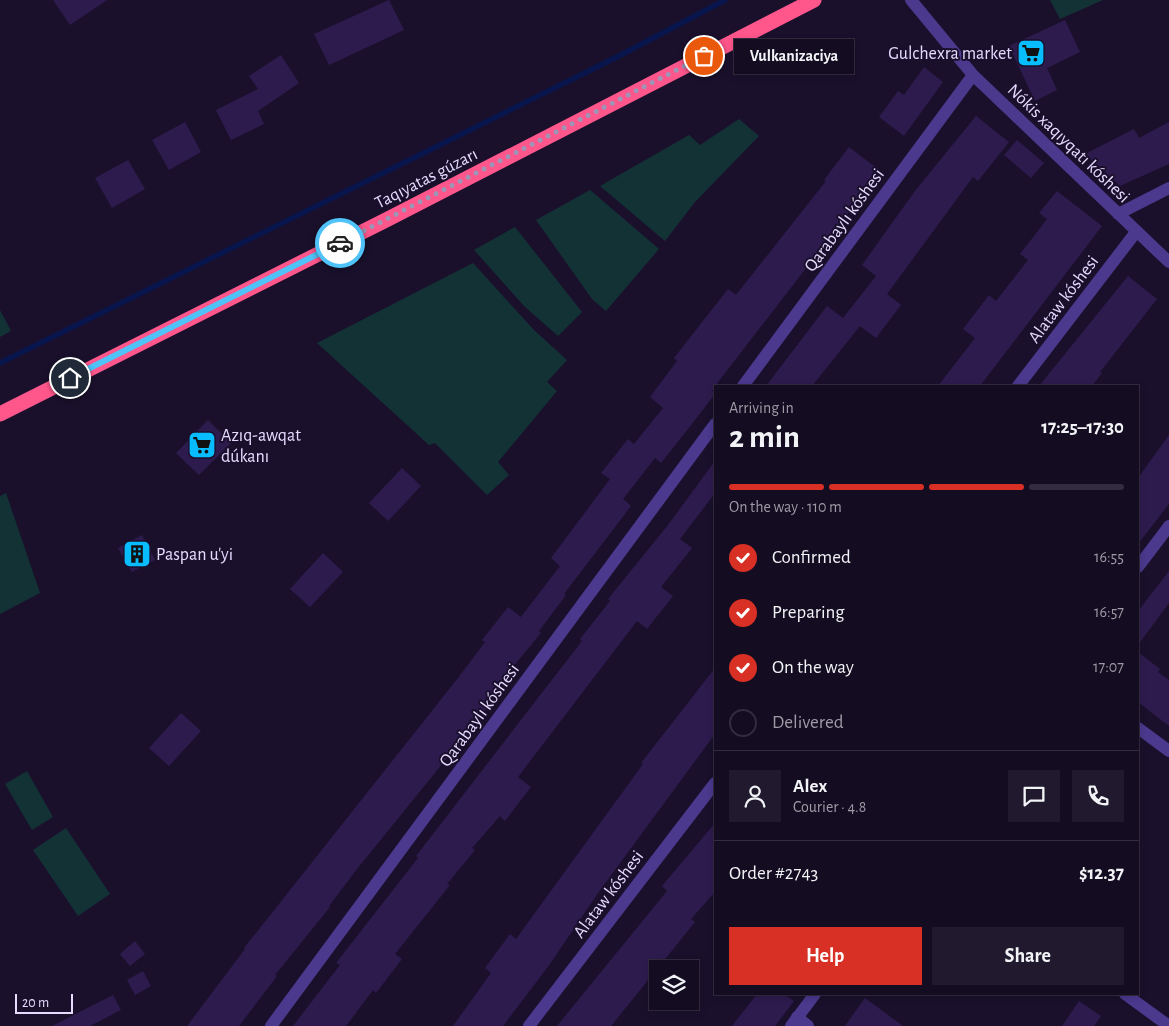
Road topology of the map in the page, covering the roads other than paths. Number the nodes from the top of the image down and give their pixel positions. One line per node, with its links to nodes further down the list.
1 (814, 0): 10 (highway, Taqıyatas gúzarı)
2 (911, 0): 3 (street, Nókis xaqıyqatı kóshesi)
3 (973, 75): 5 (street, Nókis xaqıyqatı kóshesi); 8 (street, Qarabaylı kóshesi)
4 (1169, 188): 5 (street)
5 (1118, 214): 6 (street, Nókis xaqıyqatı kóshesi)
6 (1136, 232): 7 (street, Nókis xaqıyqatı kóshesi); 9 (street, Alataw kóshesi)
7 (1169, 262)
8 (744, 385)
9 (1019, 385)
10 (0, 414)
11 (714, 425): 20 (street, Qarabaylı kóshesi)
12 (1167, 534): 13 (street)
13 (1139, 566)
14 (1139, 729): 15 (street)
15 (1169, 752)
16 (714, 784): 21 (street, Alataw kóshesi)
17 (814, 995): 19 (street)
18 (1126, 995): 23 (street)
19 (794, 1022): 22 (street)
20 (271, 1026)
21 (529, 1026)
22 (808, 1026)
23 (1169, 1026)

